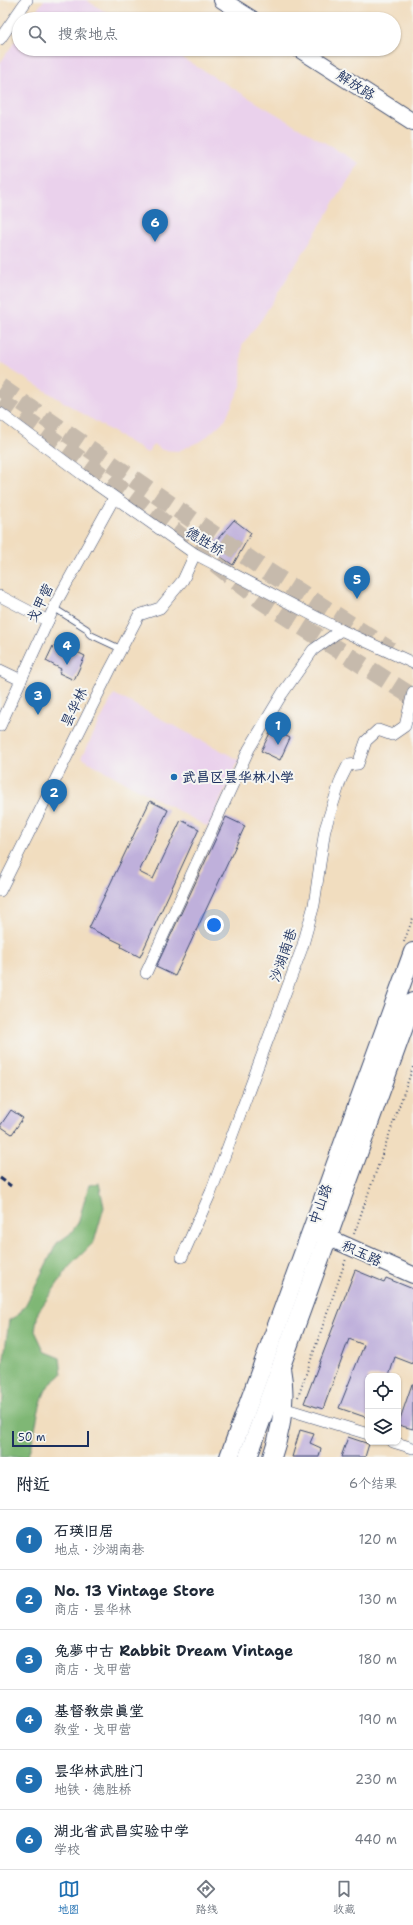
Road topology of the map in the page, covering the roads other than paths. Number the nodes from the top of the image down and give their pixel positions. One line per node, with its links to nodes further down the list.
1 (27, 0): 3 (street)
2 (222, 0): 4 (main road)
3 (19, 12)
4 (241, 12)
5 (12, 22): 6 (street)
6 (0, 39)
7 (310, 56): 8 (main road, 解放路)
8 (413, 122)
9 (0, 414): 10 (street, 德胜桥)
10 (114, 498): 11 (street, 德胜桥); 13 (street, 戈甲营)
11 (194, 554): 15 (street, 德胜桥); 16 (street, 昙华林)
12 (0, 596): 14 (street)
13 (54, 608): 14 (street, 戈甲营); 16 (lane)
14 (48, 621): 19 (street, 戈甲营)
15 (341, 630): 17 (street, 德胜桥); 24 (street)
16 (121, 649): 22 (street, 昙华林)
17 (413, 663)
18 (0, 670): 19 (street)
19 (21, 680): 21 (street, 戈甲营)
20 (413, 692): 27 (street, 沙湖南巷)
21 (0, 726)
22 (0, 891)
23 (413, 952): 26 (main road, 中山路)
24 (146, 973)
25 (413, 1002): 26 (main road, 中山路)
26 (321, 1228): 28 (main road, 积玉路); 29 (main road, 积玉路); 30 (main road, 中山路); 35 (main road, 中山路)
27 (182, 1257)
28 (413, 1263)
29 (413, 1275)
30 (280, 1364): 31 (main road); 36 (main road, 中山路)
31 (283, 1408): 32 (street); 37 (main road)
32 (365, 1433)
33 (401, 1444): 34 (street)
34 (413, 1448)
35 (229, 1457)
36 (248, 1457)
37 (272, 1457)

